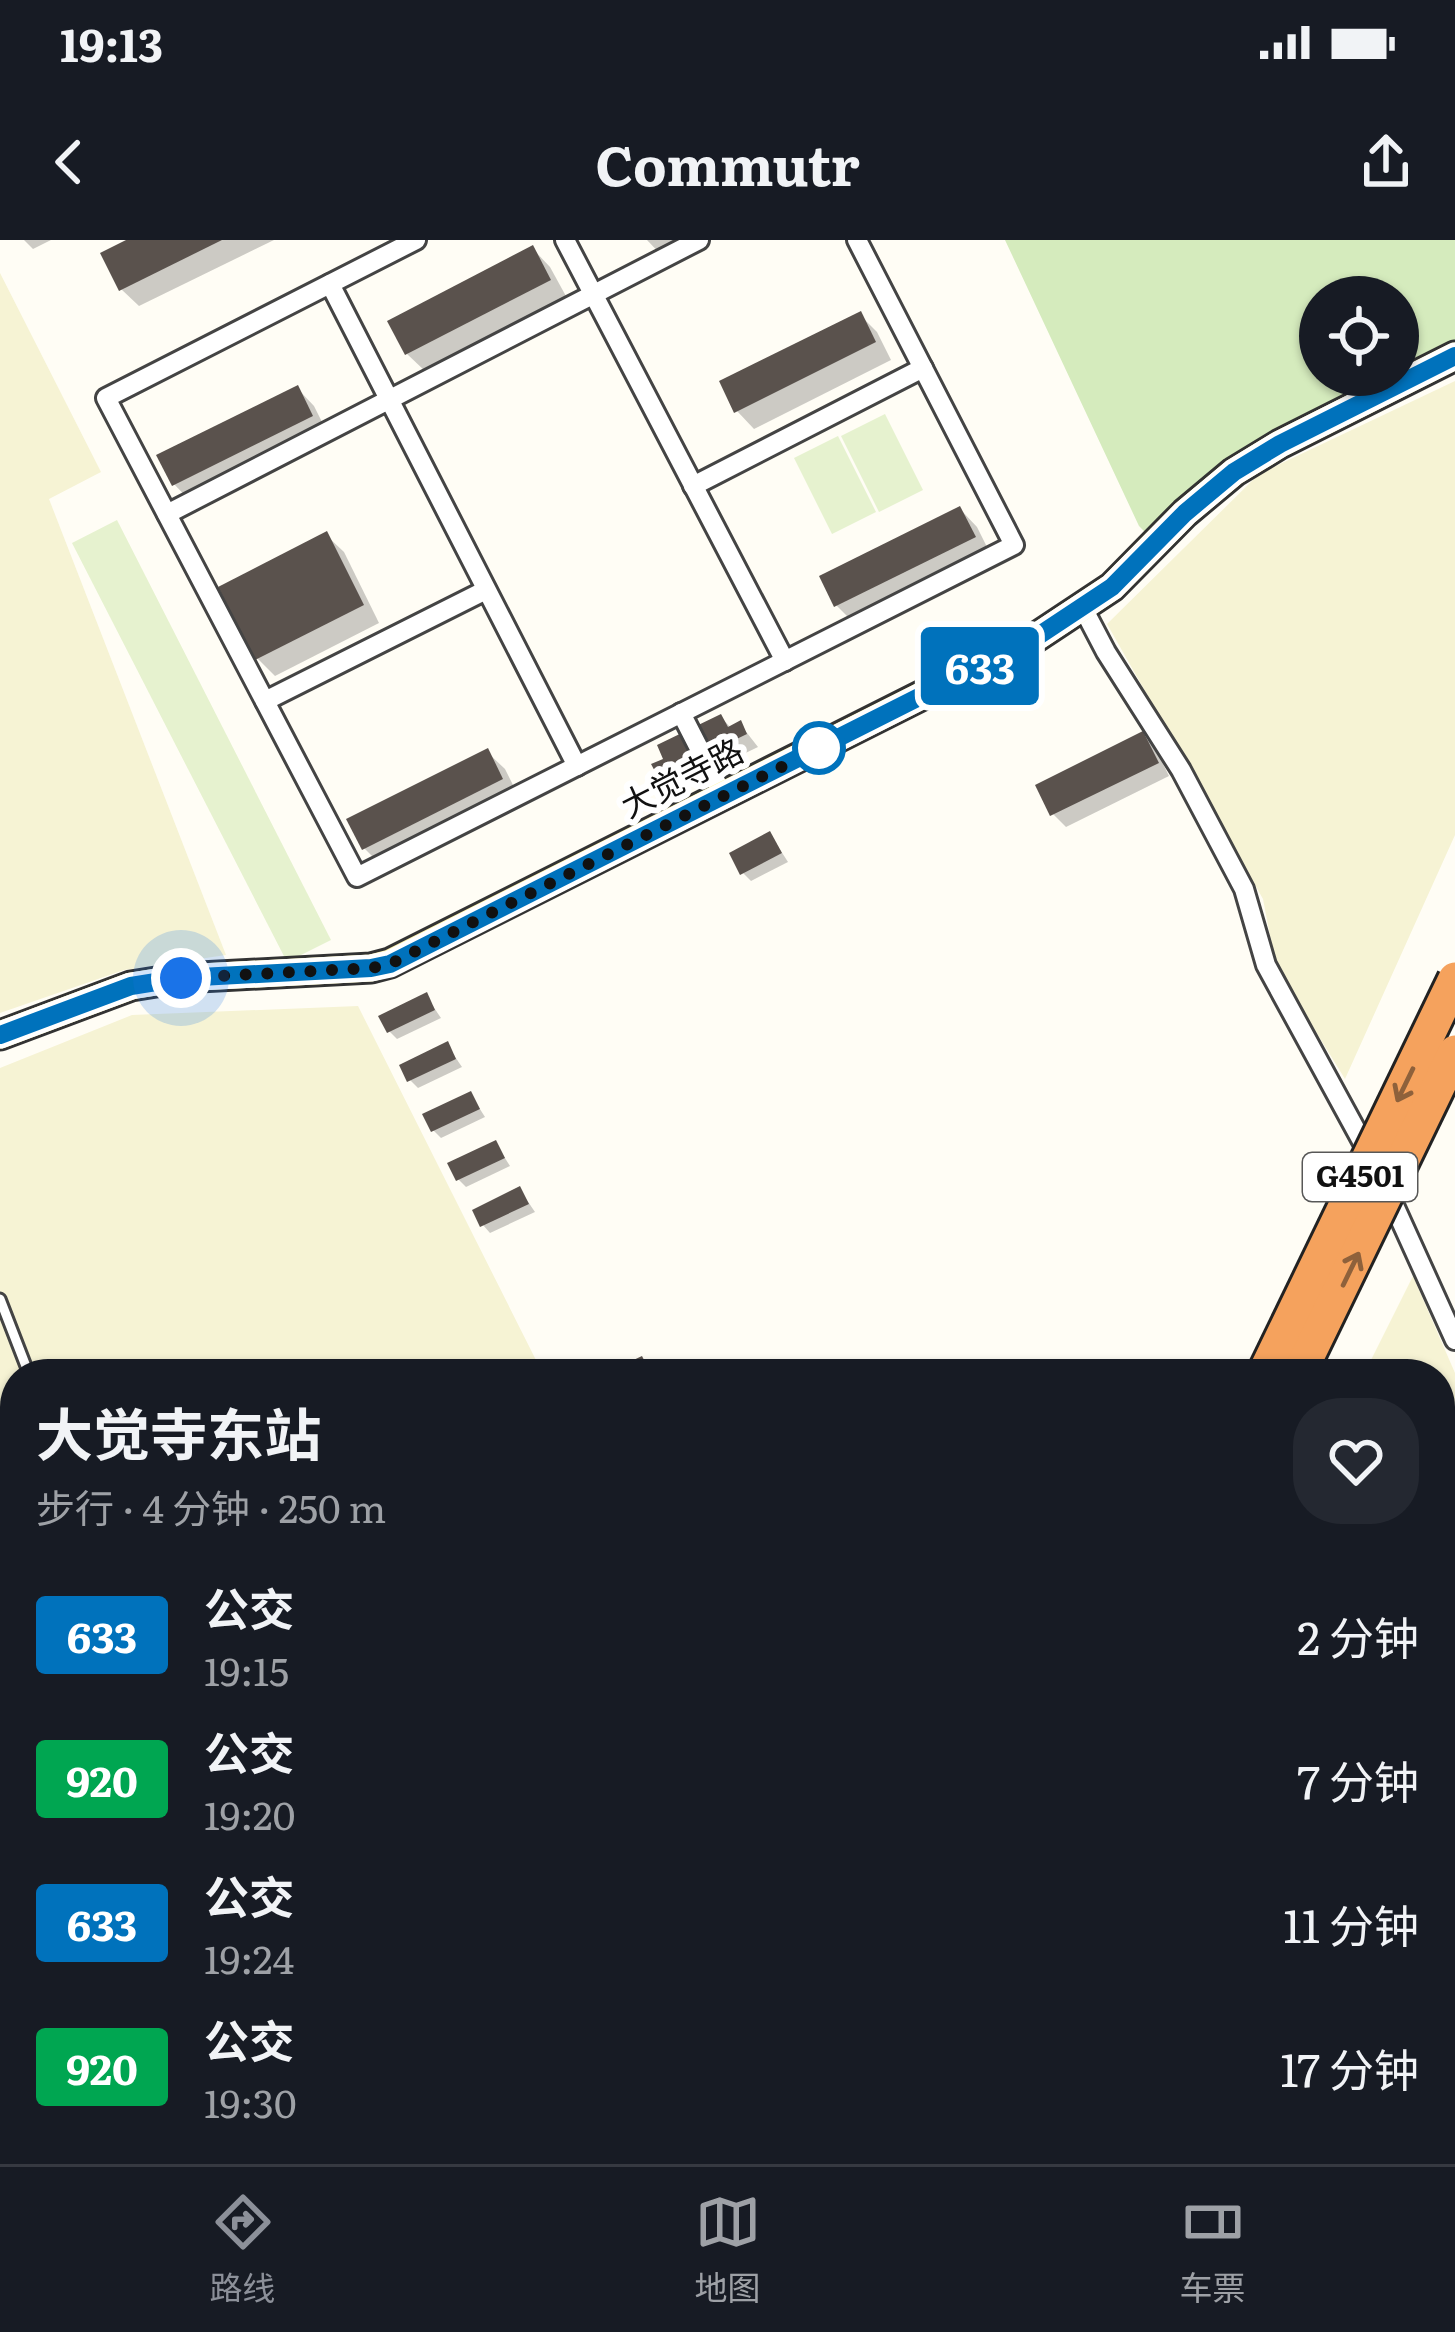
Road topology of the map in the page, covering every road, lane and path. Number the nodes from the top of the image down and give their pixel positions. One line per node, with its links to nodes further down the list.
1 (416, 240): 5 (street)
2 (565, 240): 6 (street)
3 (699, 240): 6 (street)
4 (857, 240): 8 (street)
5 (330, 284): 9 (street); 11 (street)
6 (593, 295): 9 (street); 10 (street)
7 (1455, 356): 13 (main road, 大觉寺路)
8 (923, 368): 10 (street); 14 (street)
9 (389, 400): 11 (street); 12 (street)
10 (693, 486): 14 (street)
11 (167, 514): 15 (street)
12 (486, 590): 15 (street); 17 (street)
13 (1083, 608): 18 (main road, 大觉寺路); 23 (street)
14 (784, 661): 16 (street)
15 (265, 701): 17 (street)
16 (681, 713): 17 (street); 18 (street)
17 (577, 766)
18 (724, 797): 20 (main road, 大觉寺路)
19 (1455, 980): 25 (highway, G4501, one-way to 25, bridge)
20 (0, 1035)
21 (1455, 1052): 26 (highway, G4501, one-way to 21, bridge)
22 (0, 1299): 24 (lane)
23 (1455, 1340)
24 (23, 1359)
25 (1271, 1359)
26 (1306, 1359)

